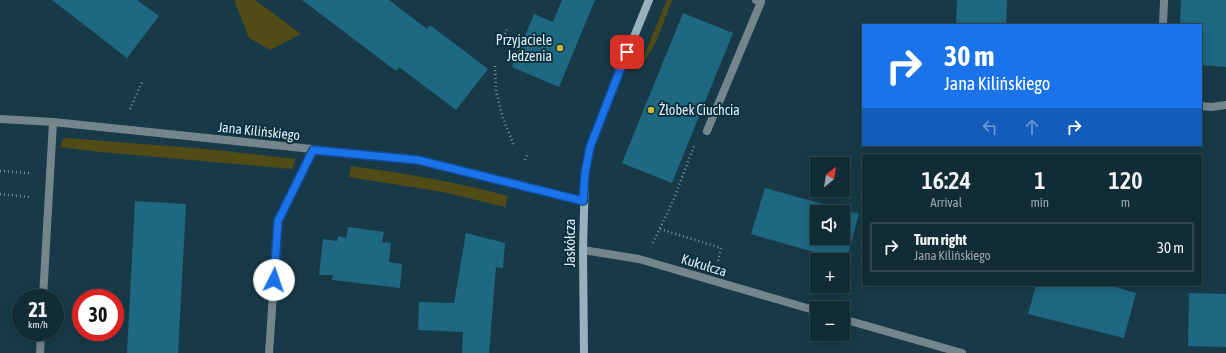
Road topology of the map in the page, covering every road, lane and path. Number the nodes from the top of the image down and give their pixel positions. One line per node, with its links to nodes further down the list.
1 (648, 0): 23 (street, Jaskółcza)
2 (756, 0): 14 (street)
3 (1164, 0): 4 (street)
4 (1163, 24)
5 (508, 27): 6 (path)
6 (505, 34)
7 (495, 66): 15 (path)
8 (142, 82): 11 (path)
9 (1226, 104): 10 (street)
10 (1202, 106)
11 (129, 111)
12 (0, 119): 13 (street, Jana Kilińskiego)
13 (53, 122): 16 (street, Jana Kilińskiego); 20 (street)
14 (707, 131): 24 (path)
15 (514, 146)
16 (313, 150): 23 (street, Jana Kilińskiego); 33 (street)
17 (527, 155): 18 (path)
18 (525, 160)
19 (0, 171): 20 (path)
20 (50, 174): 22 (street)
21 (0, 194): 22 (path)
22 (49, 198): 28 (street)
23 (583, 201): 26 (street, Jaskółcza)
24 (660, 229): 25 (path); 27 (path)
25 (651, 248)
26 (583, 250): 29 (street, Kukułcza); 34 (street, Jaskółcza)
27 (716, 267)
28 (44, 289)
29 (810, 309)
30 (850, 321): 35 (street)
31 (41, 341): 32 (street)
32 (40, 353)
33 (269, 353)
34 (584, 353)
35 (962, 353)

